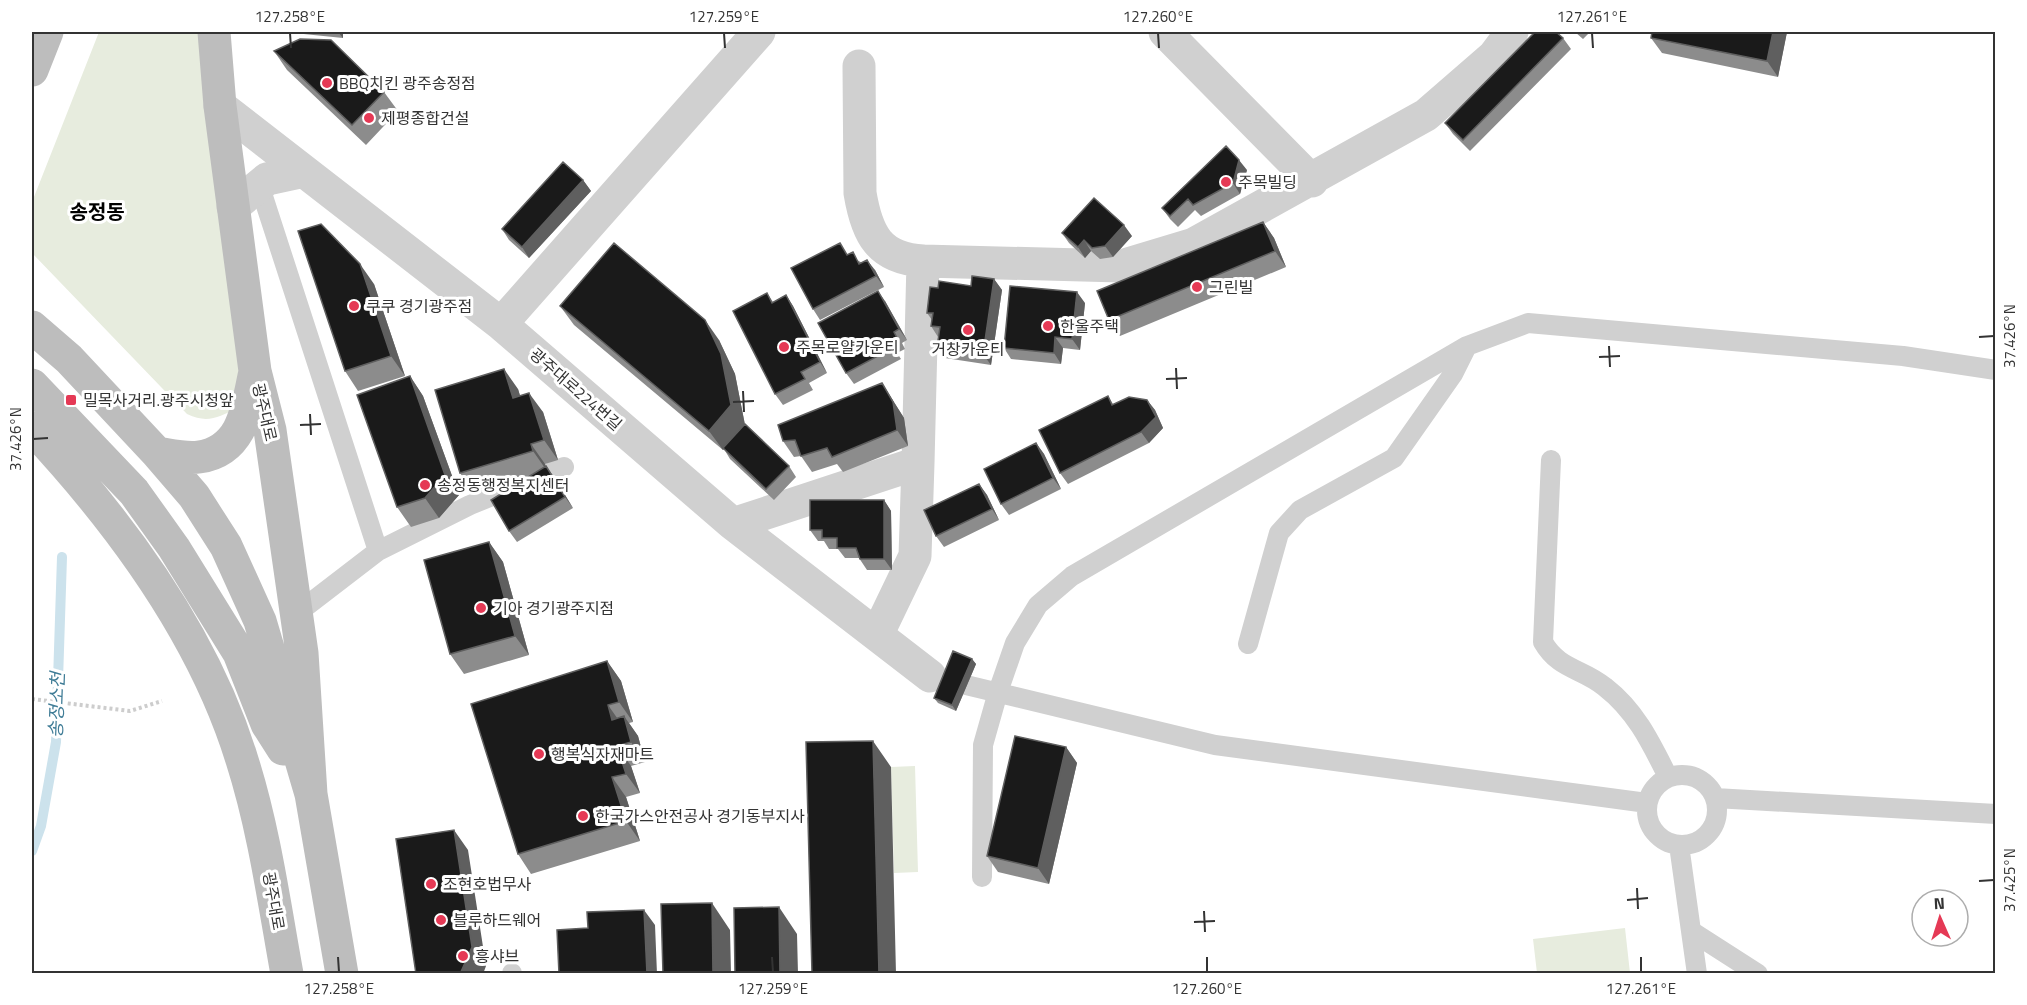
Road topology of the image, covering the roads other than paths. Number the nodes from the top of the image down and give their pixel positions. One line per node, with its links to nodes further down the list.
1 (47, 32): 7 (street)
2 (214, 32): 8 (street, 광주대로)
3 (759, 32): 14 (street)
4 (1165, 32): 10 (street)
5 (1512, 32): 10 (street)
6 (859, 66): 13 (street)
7 (32, 70)
8 (220, 106): 9 (street, 광주대로224번길); 12 (street, 광주대로)
9 (304, 171): 11 (street); 14 (street, 광주대로224번길)
10 (1312, 181): 13 (street)
11 (259, 183): 12 (street); 27 (lane)
12 (233, 207): 18 (street, 광주대로)
13 (924, 261): 24 (street)
14 (501, 324): 26 (street, 광주대로224번길)
15 (32, 327): 22 (street, 광주대로)
16 (1467, 346): 17 (lane); 30 (lane); 32 (lane)
17 (1995, 370)
18 (255, 371): 22 (street); 28 (street, 광주대로)
19 (32, 385): 34 (street)
20 (32, 428): 21 (street, 광주대로)
21 (43, 451): 41 (street, 광주대로)
22 (157, 453): 34 (street, 광주대로)
23 (1551, 460): 33 (lane)
24 (918, 463): 26 (street); 29 (street)
25 (564, 467): 27 (lane)
26 (733, 525): 29 (street, 광주대로224번길)
27 (378, 551): 28 (lane)
28 (296, 614): 34 (street, 광주대로)
29 (877, 635): 31 (street, 광주대로224번길)
30 (1248, 644)
31 (930, 676): 32 (lane)
32 (998, 692): 36 (lane); 39 (lane)
33 (1668, 777): 35 (lane); 36 (lane)
34 (311, 794): 42 (street, 광주대로)
35 (1715, 798): 37 (lane); 38 (lane)
36 (1647, 803): 38 (lane)
37 (1995, 814)
38 (1679, 845): 40 (lane)
39 (982, 877)
40 (1691, 931): 43 (lane); 44 (lane)
41 (287, 974)
42 (342, 974)
43 (1697, 974)
44 (1758, 974)

